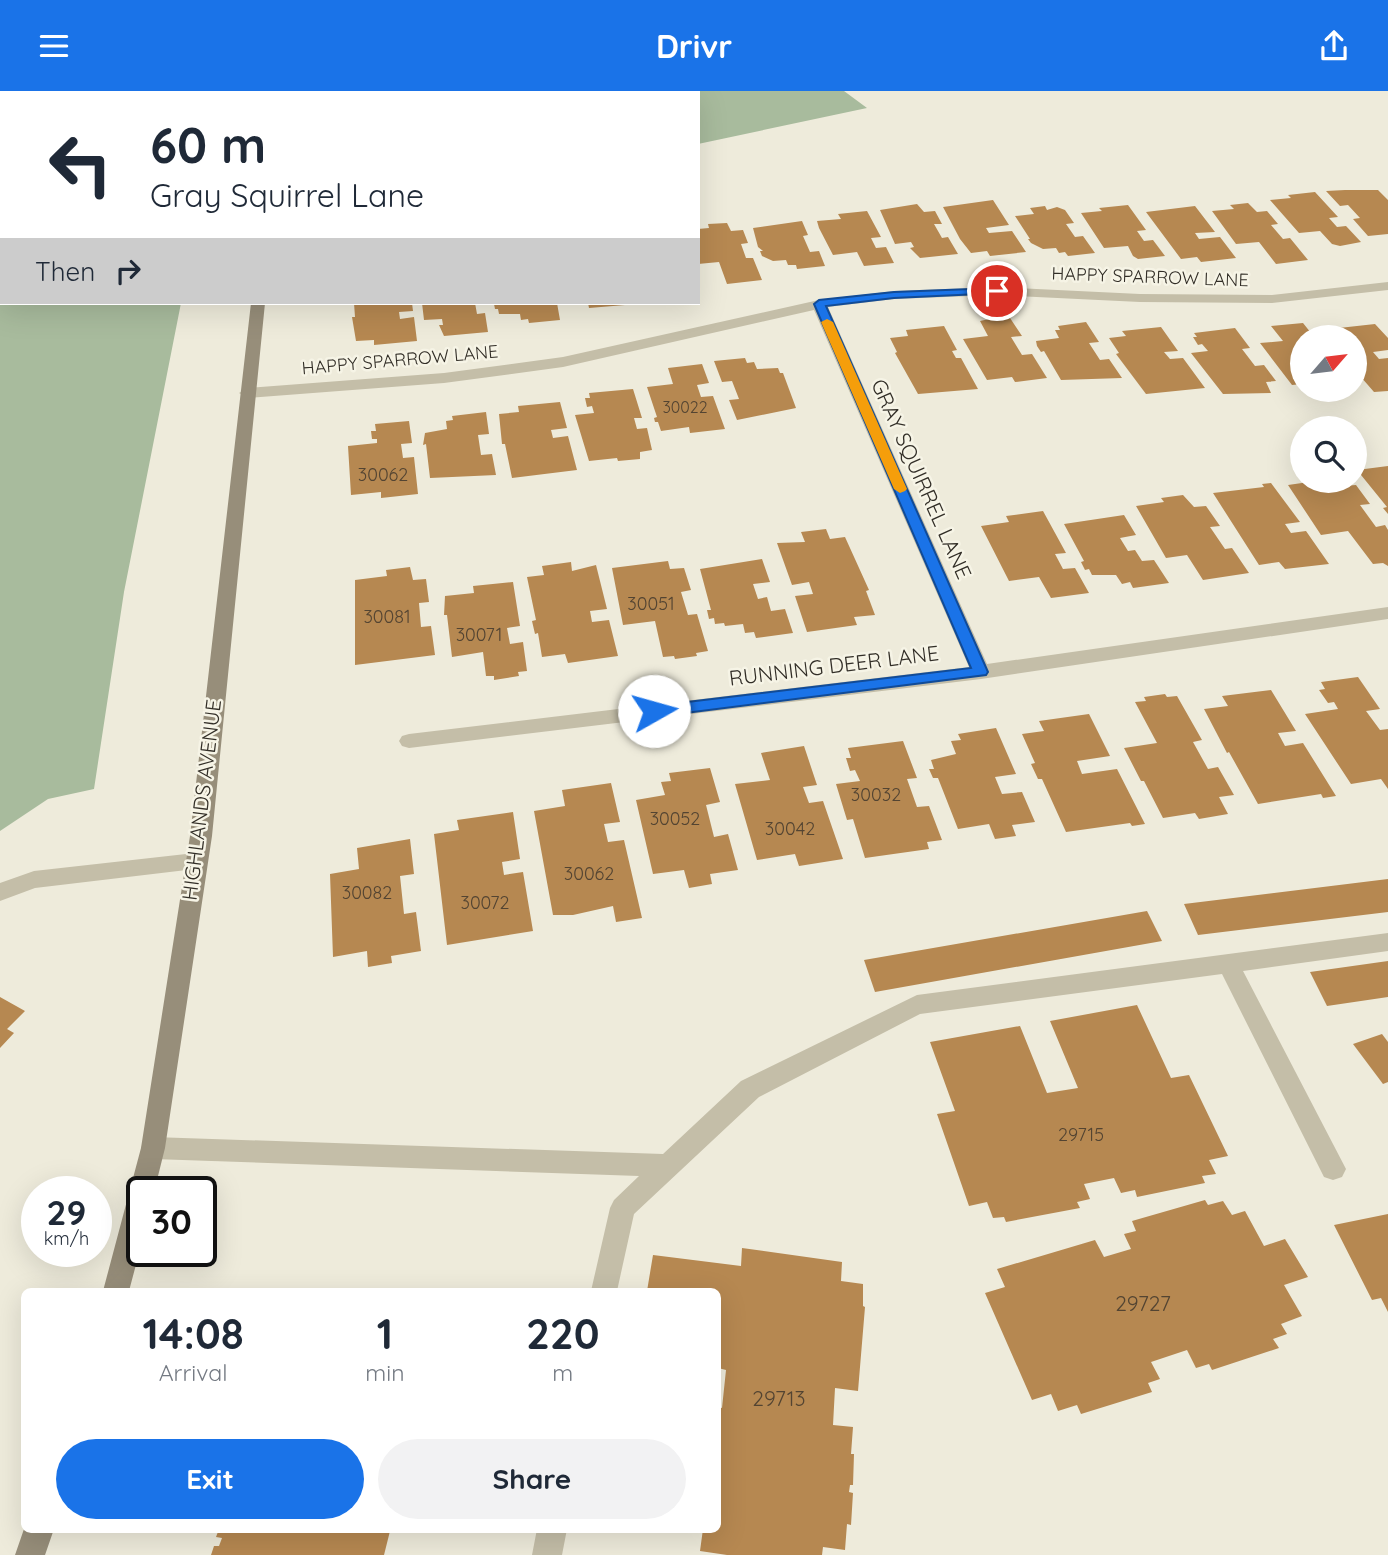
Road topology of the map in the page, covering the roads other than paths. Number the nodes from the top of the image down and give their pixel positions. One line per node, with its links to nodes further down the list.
1 (1388, 286): 2 (street, HAPPY SPARROW LANE)
2 (819, 304): 4 (street, HAPPY SPARROW LANE); 6 (street, GRAY SQUIRREL LANE)
3 (258, 305): 4 (main road, HIGHLANDS AVENUE)
4 (247, 393): 8 (main road, HIGHLANDS AVENUE)
5 (1388, 613): 6 (street, RUNNING DEER LANE)
6 (981, 672): 7 (street, RUNNING DEER LANE)
7 (409, 741)
8 (195, 861): 9 (street); 12 (main road, HIGHLANDS AVENUE)
9 (0, 892)
10 (1388, 942): 11 (street)
11 (1228, 963): 13 (street); 14 (street)
12 (153, 1148): 13 (street); 15 (main road, HIGHLANDS AVENUE)
13 (668, 1166): 16 (street)
14 (1333, 1169)
15 (117, 1288)
16 (605, 1288)
17 (38, 1533): 19 (main road)
18 (551, 1533): 20 (street)
19 (30, 1555)
20 (547, 1555)

